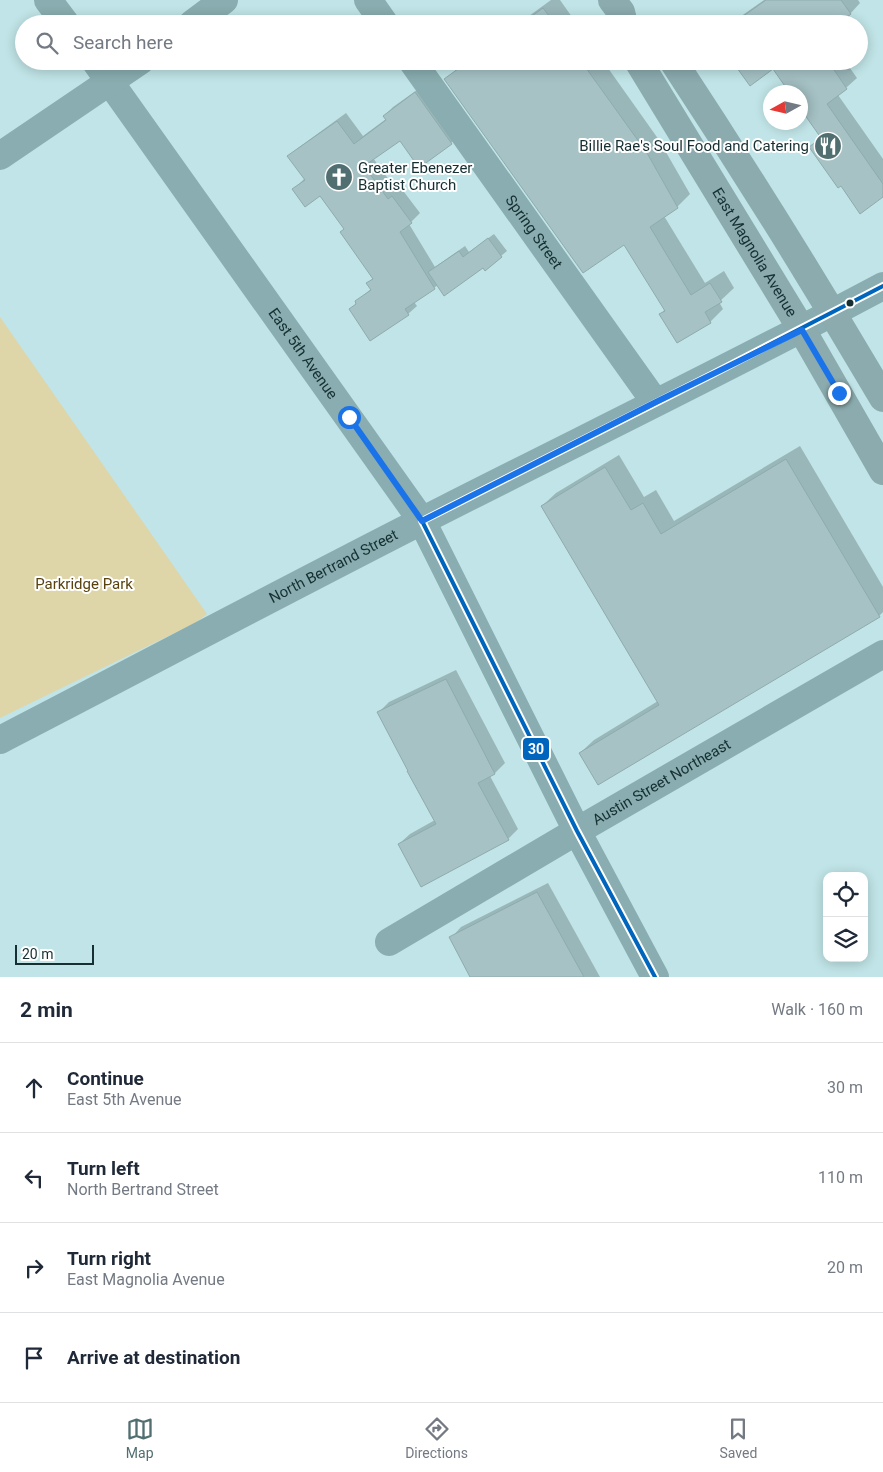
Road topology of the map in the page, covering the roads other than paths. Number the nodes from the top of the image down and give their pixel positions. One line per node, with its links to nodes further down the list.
1 (48, 0): 4 (street)
2 (224, 0): 5 (street)
3 (368, 0): 6 (street)
4 (59, 15)
5 (204, 15)
6 (379, 15)
7 (418, 70): 16 (street, Spring Street)
8 (643, 70): 14 (main road, East Magnolia Avenue)
9 (679, 70): 13 (main road)
10 (103, 72): 11 (street); 18 (street, East 5th Avenue)
11 (0, 156)
12 (883, 286): 13 (street, North Bertrand Street)
13 (833, 312): 14 (street, North Bertrand Street); 15 (main road)
14 (802, 330): 16 (street, North Bertrand Street); 17 (main road, East Magnolia Avenue)
15 (883, 398)
16 (656, 402): 18 (street, North Bertrand Street)
17 (883, 471)
18 (422, 521): 20 (street, North Bertrand Street); 21 (street, East 5th Avenue)
19 (883, 654): 21 (street, Austin Street Northeast)
20 (0, 740)
21 (577, 831): 22 (street, Austin Street Northeast); 23 (street, East 5th Avenue)
22 (389, 942)
23 (655, 977)

